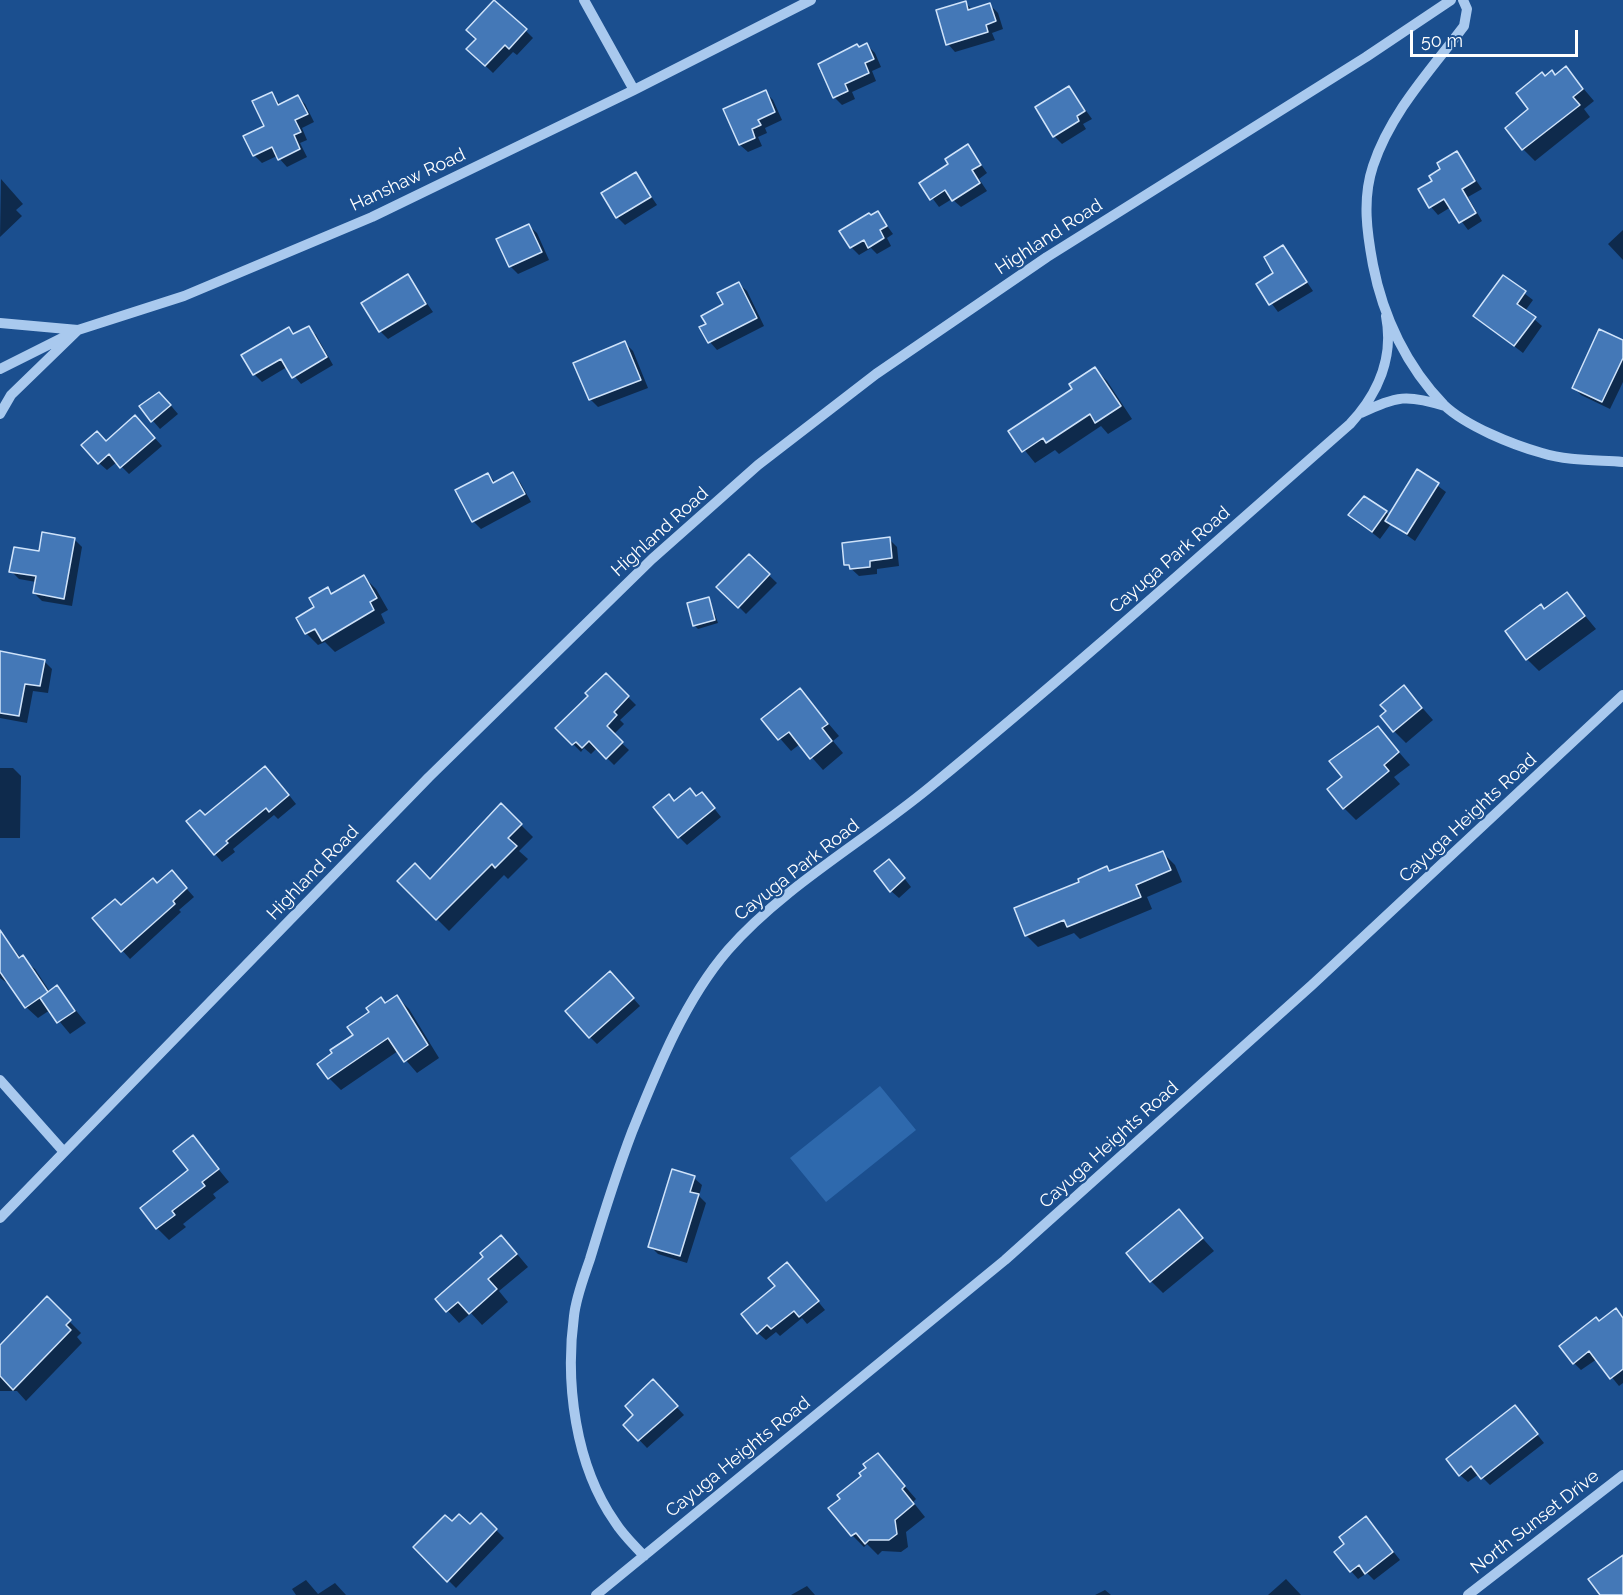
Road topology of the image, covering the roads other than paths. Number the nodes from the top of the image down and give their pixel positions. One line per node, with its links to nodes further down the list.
1 (584, 0): 5 (street)
2 (811, 0): 5 (street, Hanshaw Road)
3 (1451, 0): 16 (street, Highland Road)
4 (1463, 0): 6 (street)
5 (634, 90): 8 (street, Hanshaw Road)
6 (1386, 316): 10 (street); 11 (street, Cayuga Park Road)
7 (0, 323): 8 (street, Hanshaw Road)
8 (78, 330): 9 (street); 12 (street)
9 (0, 369)
10 (1445, 406): 11 (street, Cayuga Park Road); 13 (street)
11 (1360, 413): 19 (street, Cayuga Park Road)
12 (0, 414)
13 (1623, 462)
14 (1623, 695): 19 (street, Cayuga Heights Road)
15 (0, 1080): 16 (street)
16 (64, 1152): 17 (street, Highland Road)
17 (0, 1218)
18 (1623, 1475): 21 (street, North Sunset Drive)
19 (644, 1556): 20 (street, Cayuga Heights Road)
20 (596, 1595)
21 (1468, 1595)

